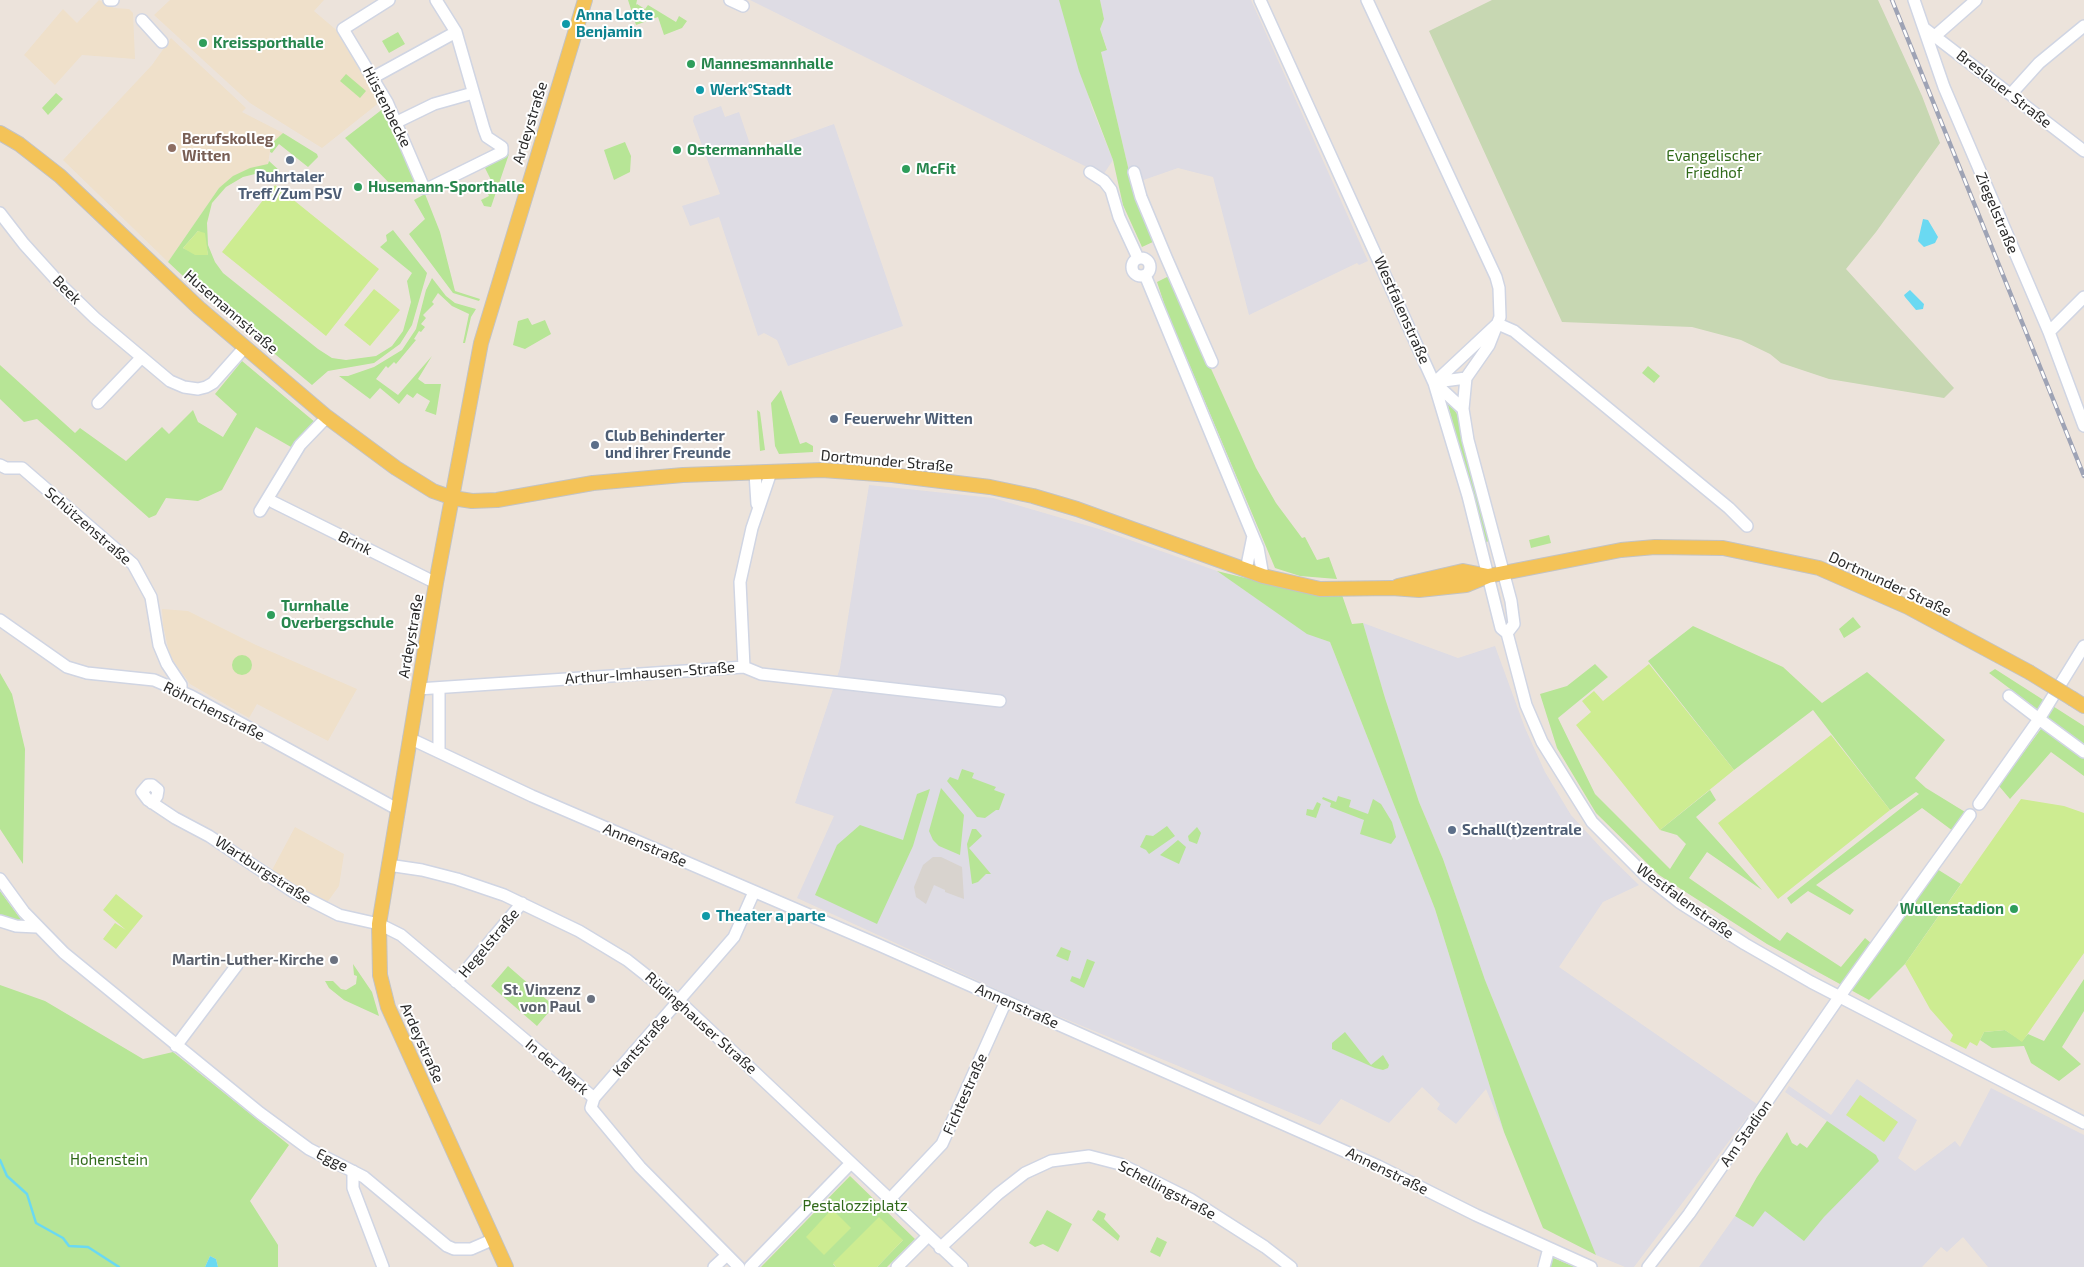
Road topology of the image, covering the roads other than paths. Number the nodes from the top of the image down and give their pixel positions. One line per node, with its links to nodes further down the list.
1 (109, 0): 2 (street)
2 (113, 0)
3 (389, 0): 18 (street, Hüstenbecke)
4 (436, 0): 15 (street)
5 (585, 0): 46 (main road, Ardeystraße)
6 (730, 0): 11 (street)
7 (1260, 0): 38 (street, Westfalenstraße)
8 (1367, 0): 32 (street)
9 (1914, 0): 14 (street, Ziegelstraße)
10 (1976, 0): 16 (street)
11 (743, 6)
12 (142, 20): 17 (street)
13 (2084, 26): 20 (street)
14 (1924, 28): 16 (street, Breslauer Straße); 33 (street, Ziegelstraße)
15 (456, 32): 18 (street); 19 (street)
16 (1935, 36): 20 (street, Breslauer Straße)
17 (162, 42)
18 (374, 77): 21 (street, Hüstenbecke)
19 (473, 93): 21 (street); 21 (street, Hüstenbecke)
20 (2011, 94): 23 (street, Breslauer Straße)
21 (397, 122)
22 (0, 133): 34 (main road, Husemannstraße)
23 (2084, 151)
24 (1090, 172): 28 (street)
25 (1134, 172): 27 (street)
26 (0, 213): 35 (street, Beek)
27 (1166, 257): 29 (street); 36 (street)
28 (1138, 258): 29 (street); 30 (street)
29 (1150, 264): 30 (street)
30 (1145, 275): 51 (street)
31 (2084, 297): 33 (street)
32 (1498, 324): 37 (street); 38 (street); 50 (street)
33 (2049, 332): 42 (street, Ziegelstraße)
34 (245, 347): 35 (street, Beek); 41 (main road, Husemannstraße)
35 (142, 358): 39 (street)
36 (1212, 362)
37 (1466, 378): 38 (street); 40 (street, Westfalenstraße)
38 (1434, 382): 40 (street); 55 (street, Westfalenstraße)
39 (98, 403)
40 (1463, 409): 53 (street, Westfalenstraße)
41 (327, 417): 46 (main road, Husemannstraße); 48 (street)
42 (2084, 425)
43 (0, 466): 61 (street, Schützenstraße)
44 (771, 472): 45 (main road, Dortmunder Straße); 49 (street); 52 (main road, Dortmunder Straße)
45 (755, 473): 46 (main road, Dortmunder Straße); 49 (street)
46 (453, 498): 56 (main road, Ardeystraße)
47 (273, 502): 56 (street, Brink)
48 (260, 511)
49 (757, 511): 60 (street)
50 (1746, 526)
51 (1253, 536): 52 (street); 54 (street)
52 (1246, 570): 54 (main road, Dortmunder Straße)
53 (1504, 574): 55 (main road, Dortmunder Straße); 58 (street, Westfalenstraße); 68 (main road, Dortmunder Straße, bridge)
54 (1263, 576): 55 (main road, Dortmunder Straße)
55 (1488, 576): 58 (street, Westfalenstraße)
56 (436, 583): 64 (main road, Ardeystraße)
57 (0, 620): 62 (street, Röhrchenstraße)
58 (1507, 633): 86 (street, Westfalenstraße)
59 (2084, 646): 69 (street)
60 (744, 668): 63 (street, Arthur-Imhausen-Straße); 67 (street, Arthur-Imhausen-Straße)
61 (170, 669): 62 (street); 65 (street, Schützenstraße)
62 (154, 680): 65 (street, Röhrchenstraße)
63 (439, 688): 64 (street, Arthur-Imhausen-Straße); 71 (street)
64 (418, 689): 70 (main road, Ardeystraße)
65 (181, 692): 75 (street, Röhrchenstraße)
66 (2009, 696): 69 (street)
67 (1000, 701)
68 (2078, 702)
69 (2041, 714): 72 (street); 74 (street)
70 (410, 738): 71 (street, Annenstraße); 75 (main road, Ardeystraße)
71 (440, 752): 79 (street, Annenstraße)
72 (2084, 752)
73 (152, 803): 82 (street, Wartburgstraße)
74 (1979, 804)
75 (397, 809): 77 (main road, Ardeystraße)
76 (1970, 815): 86 (street)
77 (388, 865): 80 (street, Rüdinghauser Straße); 82 (main road, Ardeystraße)
78 (0, 879): 83 (street, Egge)
79 (754, 892): 87 (street, Kantstraße); 88 (street, Annenstraße)
80 (522, 903): 85 (street, Hegelstraße); 87 (street, Rüdinghauser Straße)
81 (0, 921): 83 (street)
82 (379, 924): 85 (street, In der Mark); 96 (main road, Ardeystraße)
83 (37, 927): 89 (street, Egge)
84 (237, 966): 89 (street)
85 (456, 982): 90 (street, In der Mark)
86 (1840, 996): 91 (street, Westfalenstraße); 110 (street, Am Stadion)
87 (679, 1001): 90 (street, Kantstraße); 92 (street, Rüdinghauser Straße)
88 (1006, 1001): 94 (street, Fichtestraße); 98 (street, Annenstraße)
89 (176, 1046): 93 (street, Egge)
90 (594, 1098): 99 (street, In der Mark)
91 (2084, 1123)
92 (851, 1163): 94 (street, Rüdinghauser Straße); 104 (street)
93 (353, 1171): 96 (street, Egge); 100 (street)
94 (890, 1199): 95 (street, Rüdinghauser Straße)
95 (928, 1236): 97 (street, Rüdinghauser Straße); 105 (street)
96 (494, 1240): 101 (main road, Ardeystraße)
97 (940, 1248): 106 (street, Rüdinghauser Straße); 107 (street, Schellingstraße)
98 (1548, 1248): 108 (street); 109 (street, Annenstraße)
99 (727, 1255): 102 (street); 103 (street, In der Mark)
100 (383, 1267)
101 (506, 1267)
102 (714, 1267)
103 (739, 1267)
104 (750, 1267)
105 (898, 1267)
106 (962, 1267)
107 (1292, 1267)
108 (1544, 1267)
109 (1591, 1267)
110 (1648, 1267)

